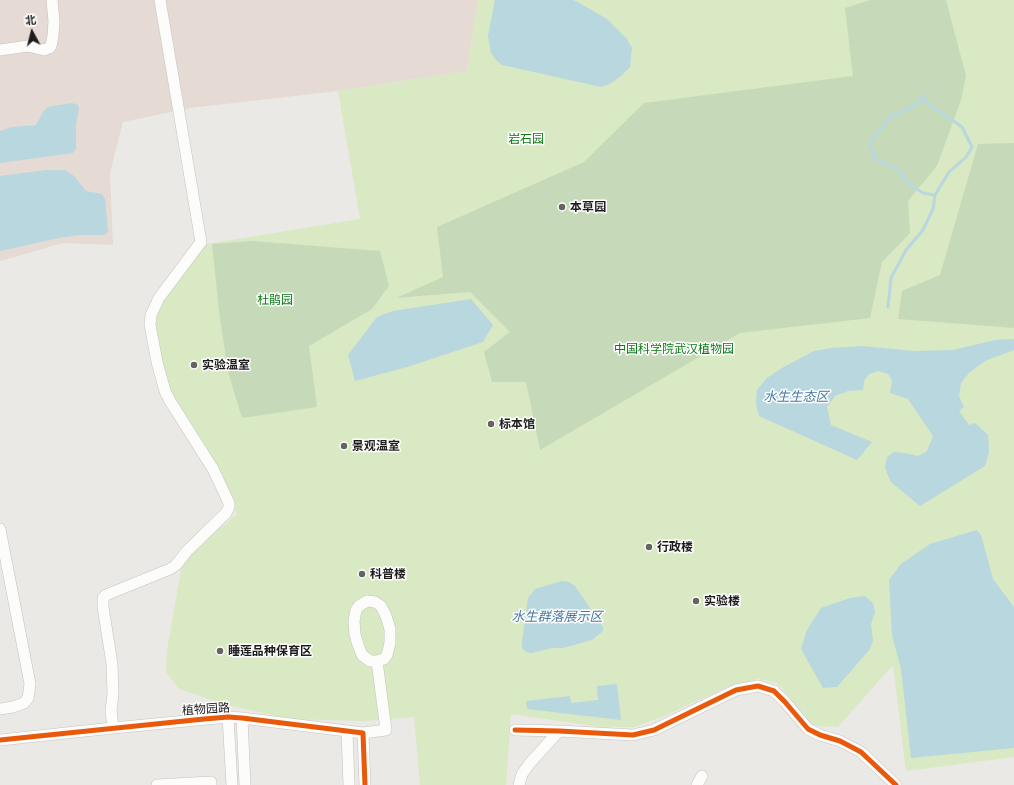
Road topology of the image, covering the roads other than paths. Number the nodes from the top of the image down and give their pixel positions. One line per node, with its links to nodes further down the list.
1 (52, 0): 3 (street)
2 (160, 0): 9 (street)
3 (0, 50)
4 (0, 528): 6 (street)
5 (377, 662): 5 (street); 13 (street, 植物园路)
6 (0, 709)
7 (228, 717): 8 (street, 植物园路); 9 (street, 植物园路); 17 (street)
8 (242, 718): 12 (street, 植物园路); 18 (street)
9 (113, 728): 14 (street, 植物园路)
10 (515, 730): 11 (street)
11 (558, 730): 21 (street); 22 (street)
12 (347, 731): 13 (street, 植物园路); 19 (street)
13 (363, 733): 20 (street)
14 (0, 740)
15 (157, 785): 16 (street)
16 (211, 785)
17 (232, 785)
18 (245, 785)
19 (349, 785)
20 (365, 785)
21 (519, 785)
22 (896, 785)

